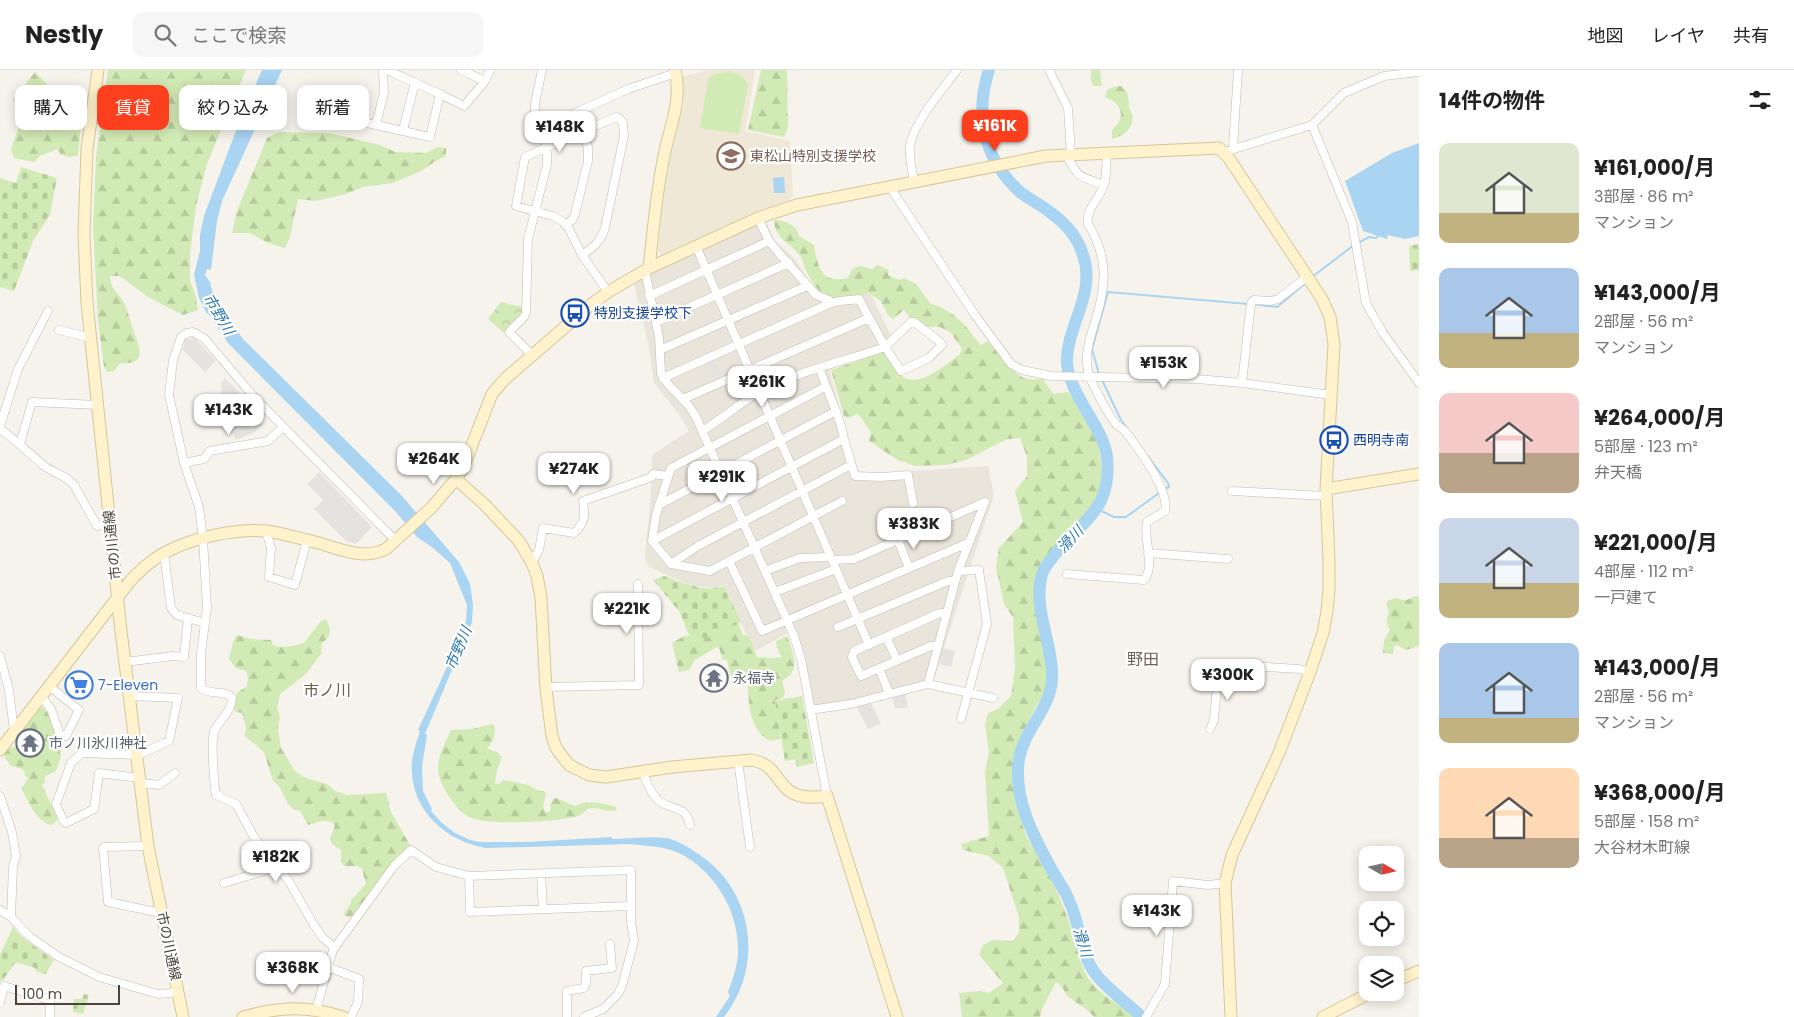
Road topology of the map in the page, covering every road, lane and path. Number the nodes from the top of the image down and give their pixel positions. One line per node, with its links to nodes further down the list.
1 (98, 70): 49 (street, 市の川通線)
2 (383, 70): 17 (street)
3 (387, 70): 14 (street)
4 (461, 70): 13 (street)
5 (490, 70): 13 (street)
6 (542, 70): 19 (street)
7 (957, 70): 26 (street)
8 (1049, 70): 25 (street)
9 (1238, 70): 23 (street)
10 (676, 72): 19 (street); 36 (street)
11 (1391, 72): 12 (street); 18 (street)
12 (1419, 72)
13 (485, 81): 15 (street)
14 (415, 82): 15 (street); 20 (street)
15 (440, 94): 20 (street)
16 (369, 123): 17 (street)
17 (376, 124): 20 (street)
18 (1312, 125): 23 (street); 59 (street)
19 (540, 129): 22 (street)
20 (403, 130)
21 (581, 132): 22 (street); 31 (street); 34 (street)
22 (547, 147): 29 (street); 29 (street)
23 (1229, 150): 24 (street); 38 (street)
24 (1107, 153): 25 (street); 27 (street)
25 (1068, 154): 26 (street); 27 (street)
26 (914, 181): 28 (street)
27 (1104, 184): 56 (street)
28 (890, 186): 30 (street); 56 (street)
29 (535, 212): 31 (street); 53 (street)
30 (758, 218): 32 (street); 33 (street)
31 (566, 225): 34 (street)
32 (769, 241): 35 (street); 37 (street)
33 (696, 246): 36 (street); 37 (street)
34 (582, 255): 40 (street)
35 (789, 263): 39 (street); 42 (street)
36 (647, 269): 40 (street); 41 (street)
37 (705, 271): 41 (street); 42 (street)
38 (1308, 276): 58 (street); 62 (street)
39 (806, 286): 43 (street); 46 (street)
40 (608, 292): 53 (street)
41 (649, 296): 47 (street)
42 (716, 296): 46 (street); 47 (street)
43 (831, 303): 45 (street); 50 (street)
44 (48, 311): 67 (street)
45 (868, 318): 51 (street); 55 (street)
46 (727, 321): 50 (street); 52 (street)
47 (656, 322): 52 (street)
48 (59, 330): 49 (street)
49 (91, 338): 64 (street, 市の川通線)
50 (738, 346): 55 (street); 57 (street)
51 (885, 347): 51 (street); 54 (street)
52 (660, 350): 57 (street)
53 (532, 355): 80 (street)
54 (820, 369): 60 (street); 61 (street)
55 (749, 371): 61 (street); 63 (street)
56 (1088, 377): 58 (street); 100 (street)
57 (663, 378): 63 (street)
58 (1242, 383): 62 (street)
59 (1419, 383)
60 (825, 387): 65 (street); 66 (street)
61 (758, 393): 66 (street); 69 (street)
62 (1331, 395): 83 (street)
63 (683, 400): 69 (street)
64 (98, 405): 72 (street); 90 (street, 市の川通線)
65 (836, 411): 70 (street); 71 (street)
66 (769, 417): 71 (street); 73 (street)
67 (0, 427): 72 (street)
68 (283, 427): 74 (street); 74 (street); 95 (street)
69 (702, 431): 73 (street)
70 (844, 439): 75 (street); 76 (street)
71 (780, 441): 76 (street); 77 (street)
72 (20, 444): 90 (street)
73 (710, 449): 77 (street); 79 (street)
74 (184, 463): 92 (street)
75 (851, 465): 82 (street); 86 (street)
76 (791, 467): 82 (street); 84 (street)
77 (721, 473): 84 (street); 87 (street)
78 (1419, 474): 83 (street)
79 (668, 476): 87 (street); 104 (street)
80 (456, 479): 95 (street); 104 (street)
81 (1232, 491): 83 (street)
82 (802, 492): 88 (street); 89 (street)
83 (1326, 492): 129 (street)
84 (732, 498): 89 (street); 96 (street)
85 (842, 502): 88 (street)
86 (913, 503)
87 (659, 505): 96 (street)
88 (813, 517): 98 (street); 101 (street)
89 (743, 523): 98 (street); 105 (street)
90 (110, 524): 115 (street, 市の川通線)
91 (266, 531): 92 (street); 93 (street); 93 (street)
92 (203, 539): 99 (street); 120 (street)
93 (307, 540): 95 (street)
94 (898, 540): 97 (street); 101 (street); 106 (street)
95 (396, 541)
96 (652, 541): 105 (street)
97 (968, 543): 106 (street); 108 (street)
98 (755, 548): 103 (street); 109 (street)
99 (164, 553): 115 (street); 117 (street)
100 (1148, 553): 102 (street); 110 (street)
101 (831, 558): 107 (street); 109 (street)
102 (1228, 558)
103 (729, 561): 105 (street); 118 (street)
104 (532, 563): 132 (street)
105 (671, 564)
106 (909, 568): 114 (street)
107 (836, 569): 113 (street); 114 (street)
108 (958, 570): 111 (street); 133 (street)
109 (765, 571): 113 (street)
110 (1068, 574)
111 (955, 580): 116 (street); 119 (street)
112 (638, 584): 132 (street)
113 (775, 592): 118 (street)
114 (847, 594): 118 (street); 119 (street)
115 (117, 599): 127 (street, 市の川通線); 131 (street)
116 (946, 613): 122 (street); 124 (street)
117 (188, 618): 120 (street); 127 (street)
118 (787, 619): 138 (street)
119 (857, 619): 121 (street); 123 (street)
120 (205, 623): 153 (street)
121 (838, 627)
122 (886, 637): 123 (street); 126 (street)
123 (869, 645): 128 (street)
124 (937, 646): 126 (street); 130 (street)
125 (0, 656): 141 (street)
126 (897, 660): 128 (street)
127 (125, 662): 136 (street, 市の川通線)
128 (879, 668): 134 (street)
129 (1310, 672): 140 (street); 156 (street)
130 (928, 684): 133 (street); 134 (street)
131 (49, 686): 135 (street); 135 (street)
132 (546, 687): 145 (street)
133 (968, 692): 137 (street); 139 (street)
134 (889, 693): 138 (street)
135 (41, 696): 141 (street)
136 (130, 696): 143 (street, 市の川通線); 143 (street)
137 (993, 698)
138 (810, 710): 149 (street)
139 (961, 719)
140 (1210, 728)
141 (14, 731): 142 (street)
142 (2, 742)
143 (138, 755): 147 (street, 市の川通線); 147 (street)
144 (738, 761): 145 (street); 149 (street); 152 (street)
145 (643, 772): 150 (street)
146 (175, 774): 147 (street)
147 (141, 780): 151 (street, 市の川通線)
148 (0, 796): 162 (street)
149 (827, 796): 179 (street)
150 (690, 826)
151 (148, 846): 161 (street, 市の川通線); 161 (street)
152 (750, 847)
153 (278, 867): 157 (street); 164 (street)
154 (542, 874): 155 (street); 158 (street); 159 (street)
155 (469, 876): 159 (street); 164 (street)
156 (1225, 883): 180 (street); 181 (street)
157 (224, 884)
158 (630, 906): 159 (street); 178 (street)
159 (543, 909)
160 (0, 910): 162 (street)
161 (161, 913): 168 (street, 市の川通線)
162 (11, 917): 168 (street)
163 (610, 944): 177 (street)
164 (334, 948): 165 (street)
165 (328, 967): 171 (street); 176 (street)
166 (1419, 971): 167 (street)
167 (1404, 977)
168 (178, 991): 173 (street, 市の川通線)
169 (1359, 999): 182 (street)
170 (0, 1003): 172 (street)
171 (316, 1010): 174 (street); 175 (street)
172 (50, 1017)
173 (183, 1017)
174 (243, 1017)
175 (343, 1017)
176 (351, 1017)
177 (567, 1017)
178 (584, 1017)
179 (897, 1017)
180 (1146, 1017)
181 (1231, 1017)
182 (1323, 1017)

